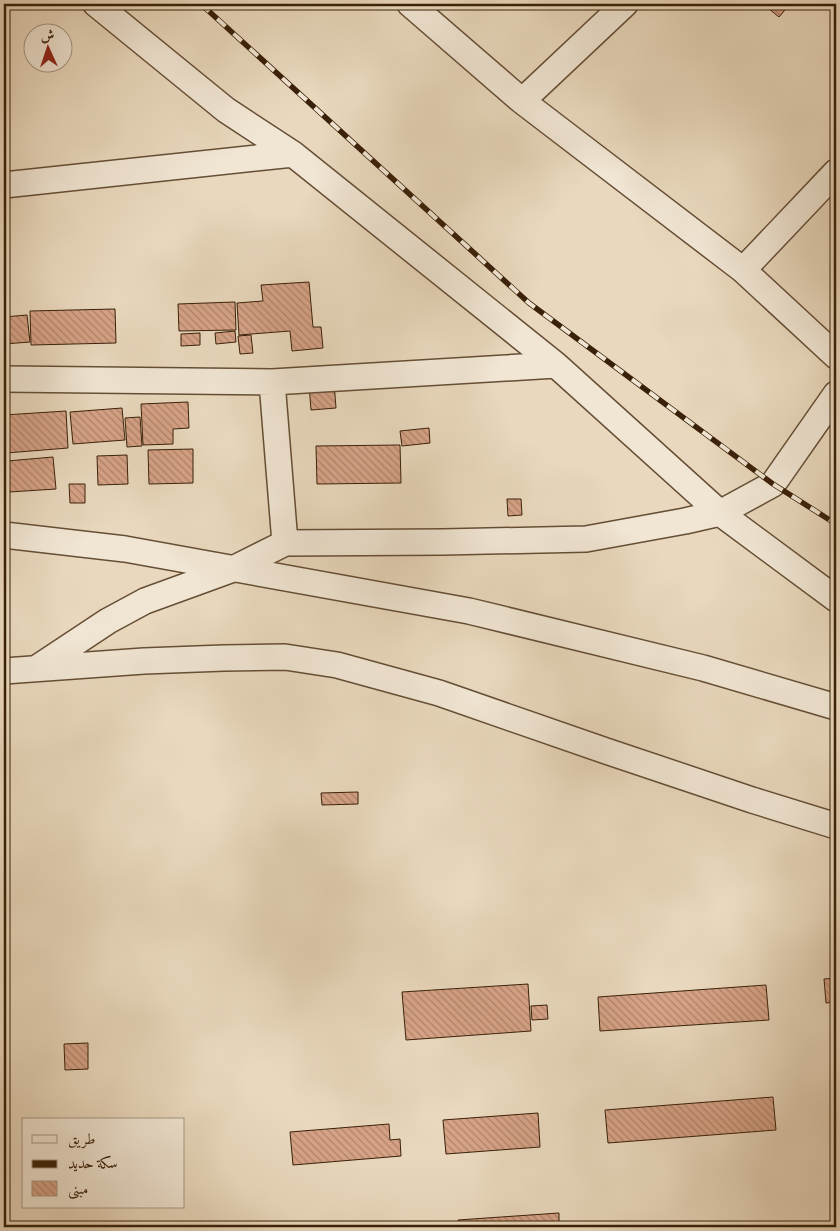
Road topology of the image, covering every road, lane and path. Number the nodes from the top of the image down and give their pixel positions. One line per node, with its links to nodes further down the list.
1 (96, 4): 5 (street)
2 (410, 4): 4 (street)
3 (625, 4): 4 (street)
4 (522, 101): 8 (street)
5 (294, 154): 7 (street); 10 (street)
6 (836, 172): 8 (street)
7 (4, 185)
8 (743, 270): 9 (street)
9 (836, 356)
10 (556, 365): 12 (street); 14 (street)
11 (4, 379): 12 (street)
12 (272, 382): 16 (street)
13 (836, 394): 14 (street)
14 (720, 513): 16 (street); 18 (street)
15 (4, 535): 17 (street)
16 (285, 543): 17 (street)
17 (233, 568): 19 (street); 21 (street)
18 (836, 600)
19 (37, 668): 20 (street); 22 (street)
20 (4, 671)
21 (836, 707)
22 (836, 826)

